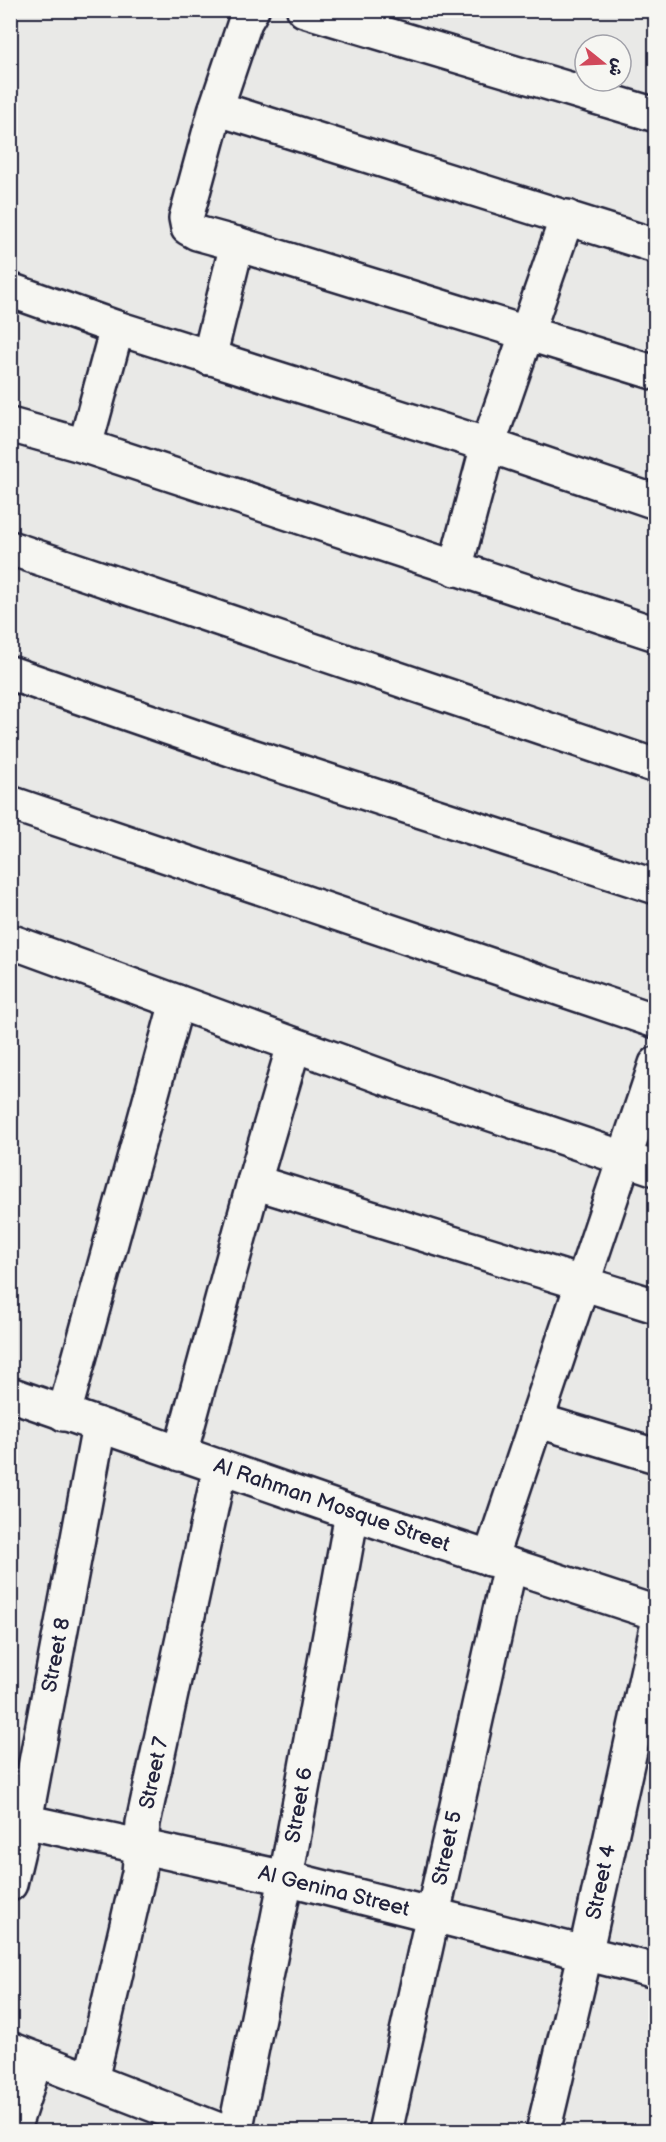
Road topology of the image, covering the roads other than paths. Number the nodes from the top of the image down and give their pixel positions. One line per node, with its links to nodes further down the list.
1 (252, 10): 3 (street)
2 (304, 10): 4 (street)
3 (216, 108): 5 (street); 6 (street)
4 (656, 115)
5 (567, 217): 7 (street); 10 (street)
6 (237, 244): 10 (street); 11 (street)
7 (656, 246)
8 (10, 290): 9 (street)
9 (117, 328): 11 (street); 15 (street)
10 (526, 332): 12 (street); 14 (street)
11 (209, 358): 14 (street)
12 (656, 373)
13 (10, 425): 15 (street)
14 (488, 445): 16 (street); 18 (street)
15 (85, 446): 18 (street)
16 (656, 502)
17 (10, 548): 21 (street)
18 (455, 569): 19 (street)
19 (656, 634)
20 (10, 673): 23 (street)
21 (656, 766)
22 (10, 803): 26 (street)
23 (656, 887)
24 (10, 941): 25 (street)
25 (177, 1002): 27 (street); 35 (street)
26 (656, 1021)
27 (294, 1045): 29 (street); 31 (street)
28 (656, 1064): 29 (street, Street 5)
29 (623, 1158): 30 (street); 32 (street, Street 5)
30 (656, 1169)
31 (254, 1182): 32 (street); 38 (street)
32 (583, 1282): 33 (street); 36 (street, Street 5)
33 (656, 1306)
34 (10, 1394): 35 (street, Al Rahman Mosque Street)
35 (64, 1414): 37 (street, Al Rahman Mosque Street)
36 (536, 1420): 39 (street); 42 (street, Street 5)
37 (99, 1426): 38 (street, Al Rahman Mosque Street); 45 (street, Street 8)
38 (180, 1454): 40 (street, Al Rahman Mosque Street)
39 (656, 1456)
40 (220, 1467): 41 (street, Al Rahman Mosque Street); 46 (street, Street 7)
41 (352, 1513): 42 (street, Al Rahman Mosque Street); 47 (street, Street 6)
42 (500, 1562): 43 (street, Al Rahman Mosque Street); 49 (street, Street 5)
43 (656, 1613)
44 (656, 1632): 50 (street, Street 4)
45 (18, 1819): 46 (street, Al Genina Street); 48 (street, Street 8)
46 (141, 1847): 47 (street, Al Genina Street); 53 (street, Street 7)
47 (286, 1878): 49 (street, Al Genina Street); 57 (street, Street 6)
48 (10, 1884)
49 (432, 1916): 50 (street, Al Genina Street); 58 (street, Street 5)
50 (585, 1955): 51 (street, Al Genina Street); 59 (street, Street 4)
51 (656, 1971)
52 (23, 2054): 53 (street); 55 (street)
53 (92, 2080): 54 (street)
54 (184, 2124): 56 (street)
55 (12, 2132)
56 (224, 2132)
57 (235, 2132)
58 (385, 2132)
59 (543, 2132)

